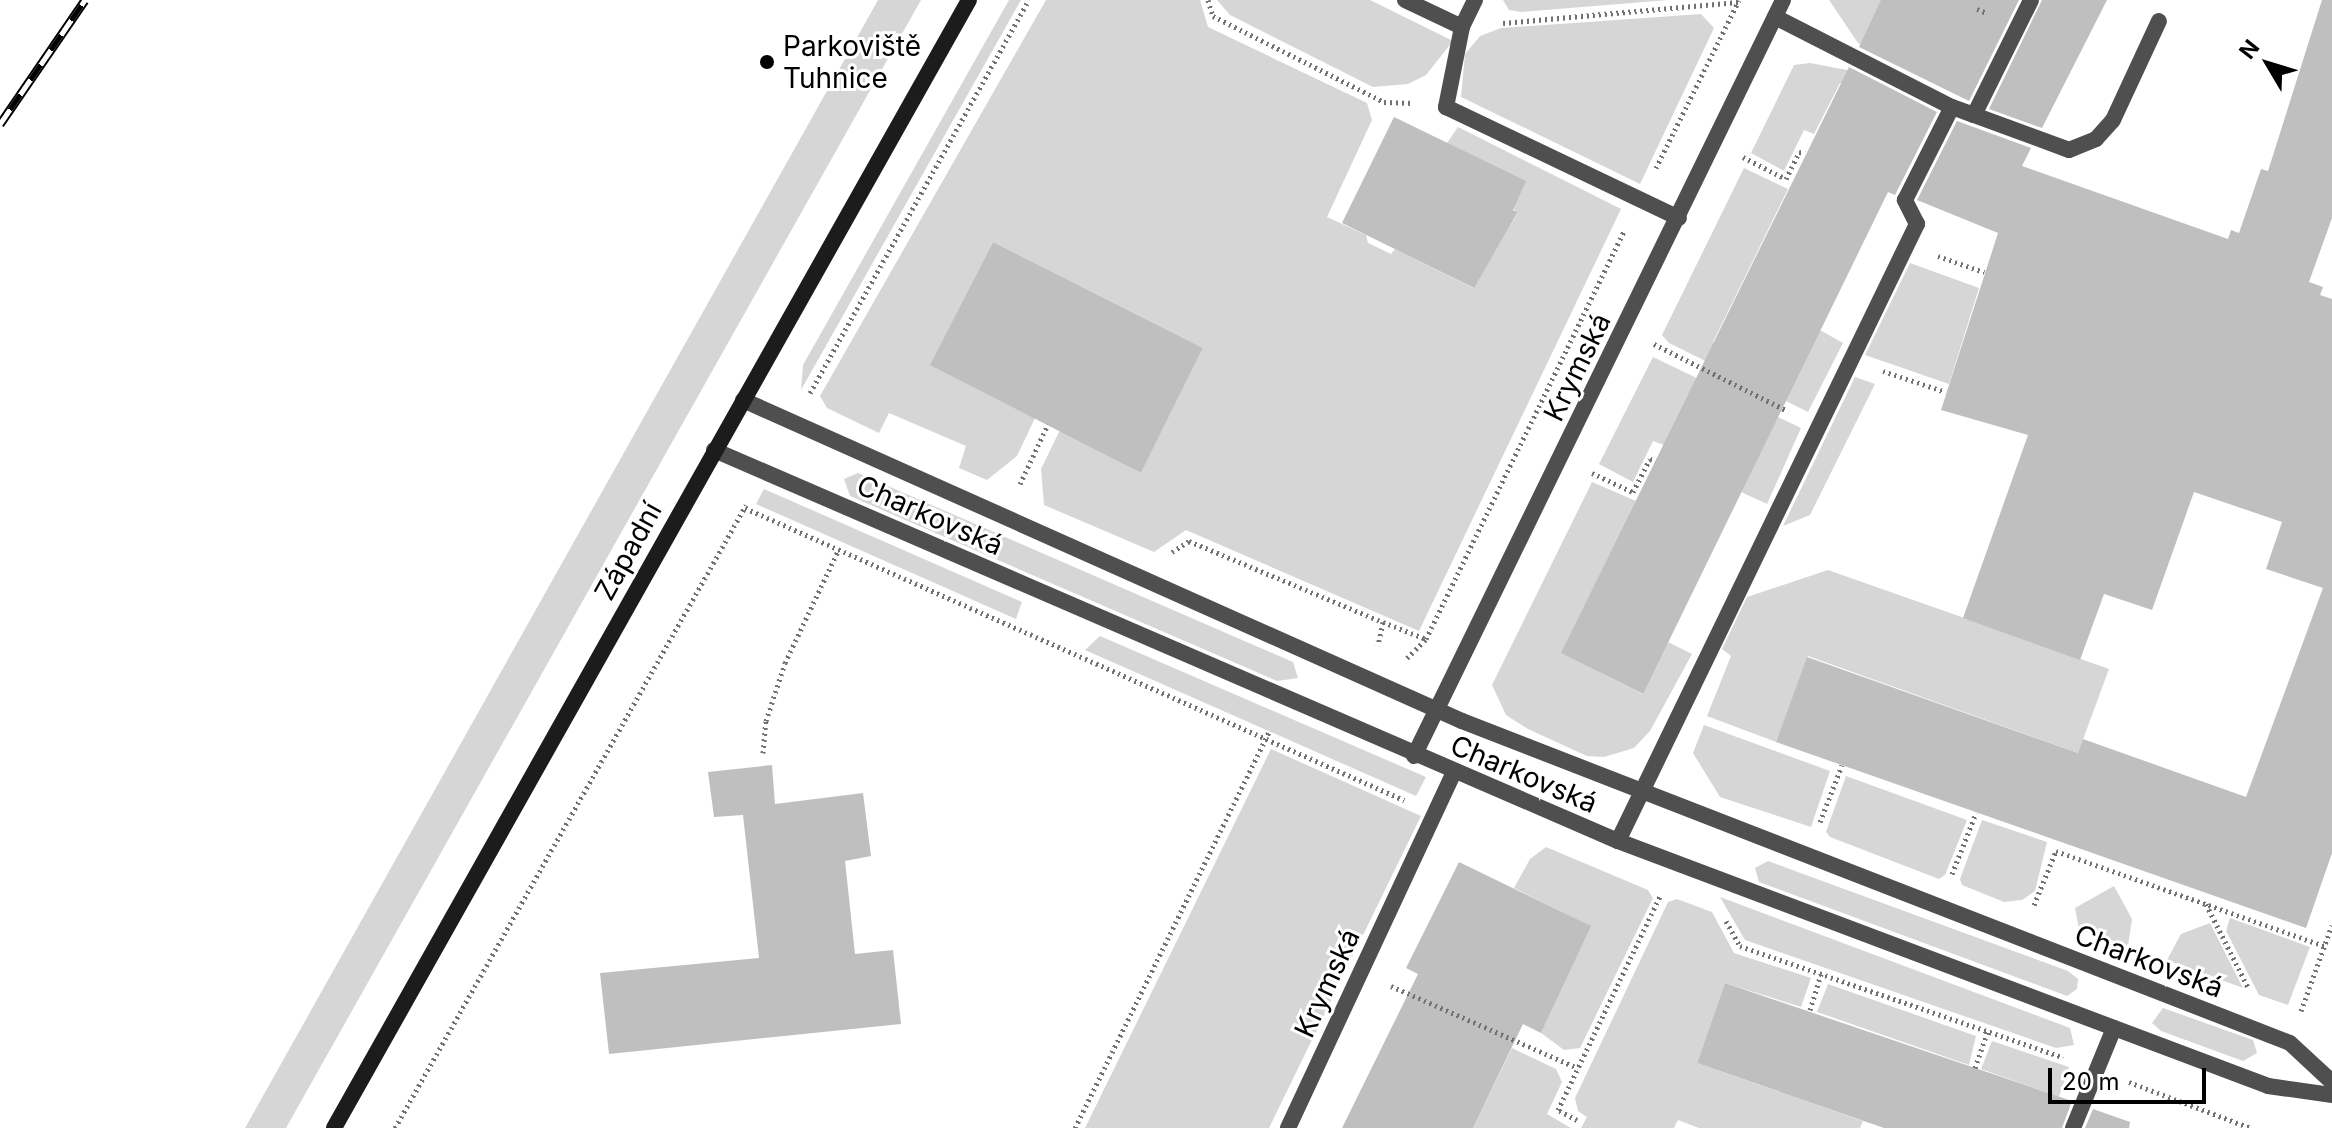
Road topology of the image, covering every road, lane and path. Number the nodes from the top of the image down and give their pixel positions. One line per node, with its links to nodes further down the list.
1 (969, 0): 24 (street, Západní)
2 (1029, 0): 25 (path)
3 (1208, 0): 12 (path)
4 (1405, 0): 11 (street)
5 (1475, 0): 11 (street)
6 (1783, 0): 9 (street, Krymská)
7 (2031, 0): 14 (street)
8 (1738, 1): 11 (path); 17 (path)
9 (1775, 17): 13 (street); 18 (street, Krymská)
10 (2159, 21): 14 (street)
11 (1462, 27): 12 (street)
12 (1447, 104): 17 (street)
13 (1952, 107): 14 (street); 19 (street)
14 (1974, 115)
15 (1805, 153): 16 (path)
16 (1739, 155)
17 (1640, 200): 18 (street); 37 (path)
18 (1679, 218): 21 (street, Krymská)
19 (1907, 246): 20 (path); 22 (street)
20 (1984, 272)
21 (1624, 330): 27 (path); 41 (street, Krymská)
22 (1852, 361): 23 (path); 27 (street)
23 (1946, 392)
24 (743, 400): 28 (street, Západní); 41 (street, Charkovská)
25 (815, 404)
26 (1048, 424): 32 (path)
27 (1819, 426): 47 (street)
28 (714, 450): 31 (street, Charkovská); 72 (street, Západní)
29 (1656, 461): 30 (path)
30 (1584, 469)
31 (765, 471): 33 (path); 40 (street, Charkovská)
32 (1013, 499)
33 (745, 508): 34 (path); 73 (path)
34 (839, 549): 42 (path); 43 (path)
35 (1165, 556): 36 (path)
36 (1383, 622): 37 (path); 38 (path)
37 (1426, 639): 39 (path)
38 (1376, 655)
39 (1393, 658)
40 (1286, 699): 42 (path); 44 (street, Charkovská)
41 (1436, 709): 44 (street, Krymská); 47 (street, Charkovská)
42 (1265, 740): 49 (path); 74 (path)
43 (763, 753)
44 (1414, 756): 46 (street, Charkovská)
45 (1842, 765): 50 (path)
46 (1454, 772): 49 (street, Krymská); 51 (street, Charkovská)
47 (1638, 793): 51 (street); 69 (street, Charkovská)
48 (1976, 813): 53 (path)
49 (1435, 814): 58 (street, Krymská)
50 (1815, 838)
51 (1618, 841): 64 (street, Charkovská)
52 (1665, 886): 66 (path)
53 (1947, 886)
54 (2206, 904): 56 (path); 57 (path); 60 (path)
55 (1718, 907): 59 (path)
56 (2030, 916)
57 (2325, 946)
58 (1361, 973): 66 (path); 75 (street, Krymská)
59 (1821, 974): 61 (path); 65 (path)
60 (2238, 993)
61 (1810, 1010)
62 (2288, 1011): 63 (path)
63 (2300, 1015)
64 (2114, 1028): 68 (street); 70 (street, Charkovská)
65 (1988, 1031): 67 (path); 68 (path)
66 (1578, 1068): 71 (path)
67 (1975, 1068)
68 (2099, 1071): 76 (street); 77 (path)
69 (2332, 1082)
70 (2332, 1095)
71 (1577, 1120)
72 (334, 1128)
73 (395, 1128)
74 (1075, 1128)
75 (1288, 1128)
76 (2073, 1128)
77 (2251, 1128)

